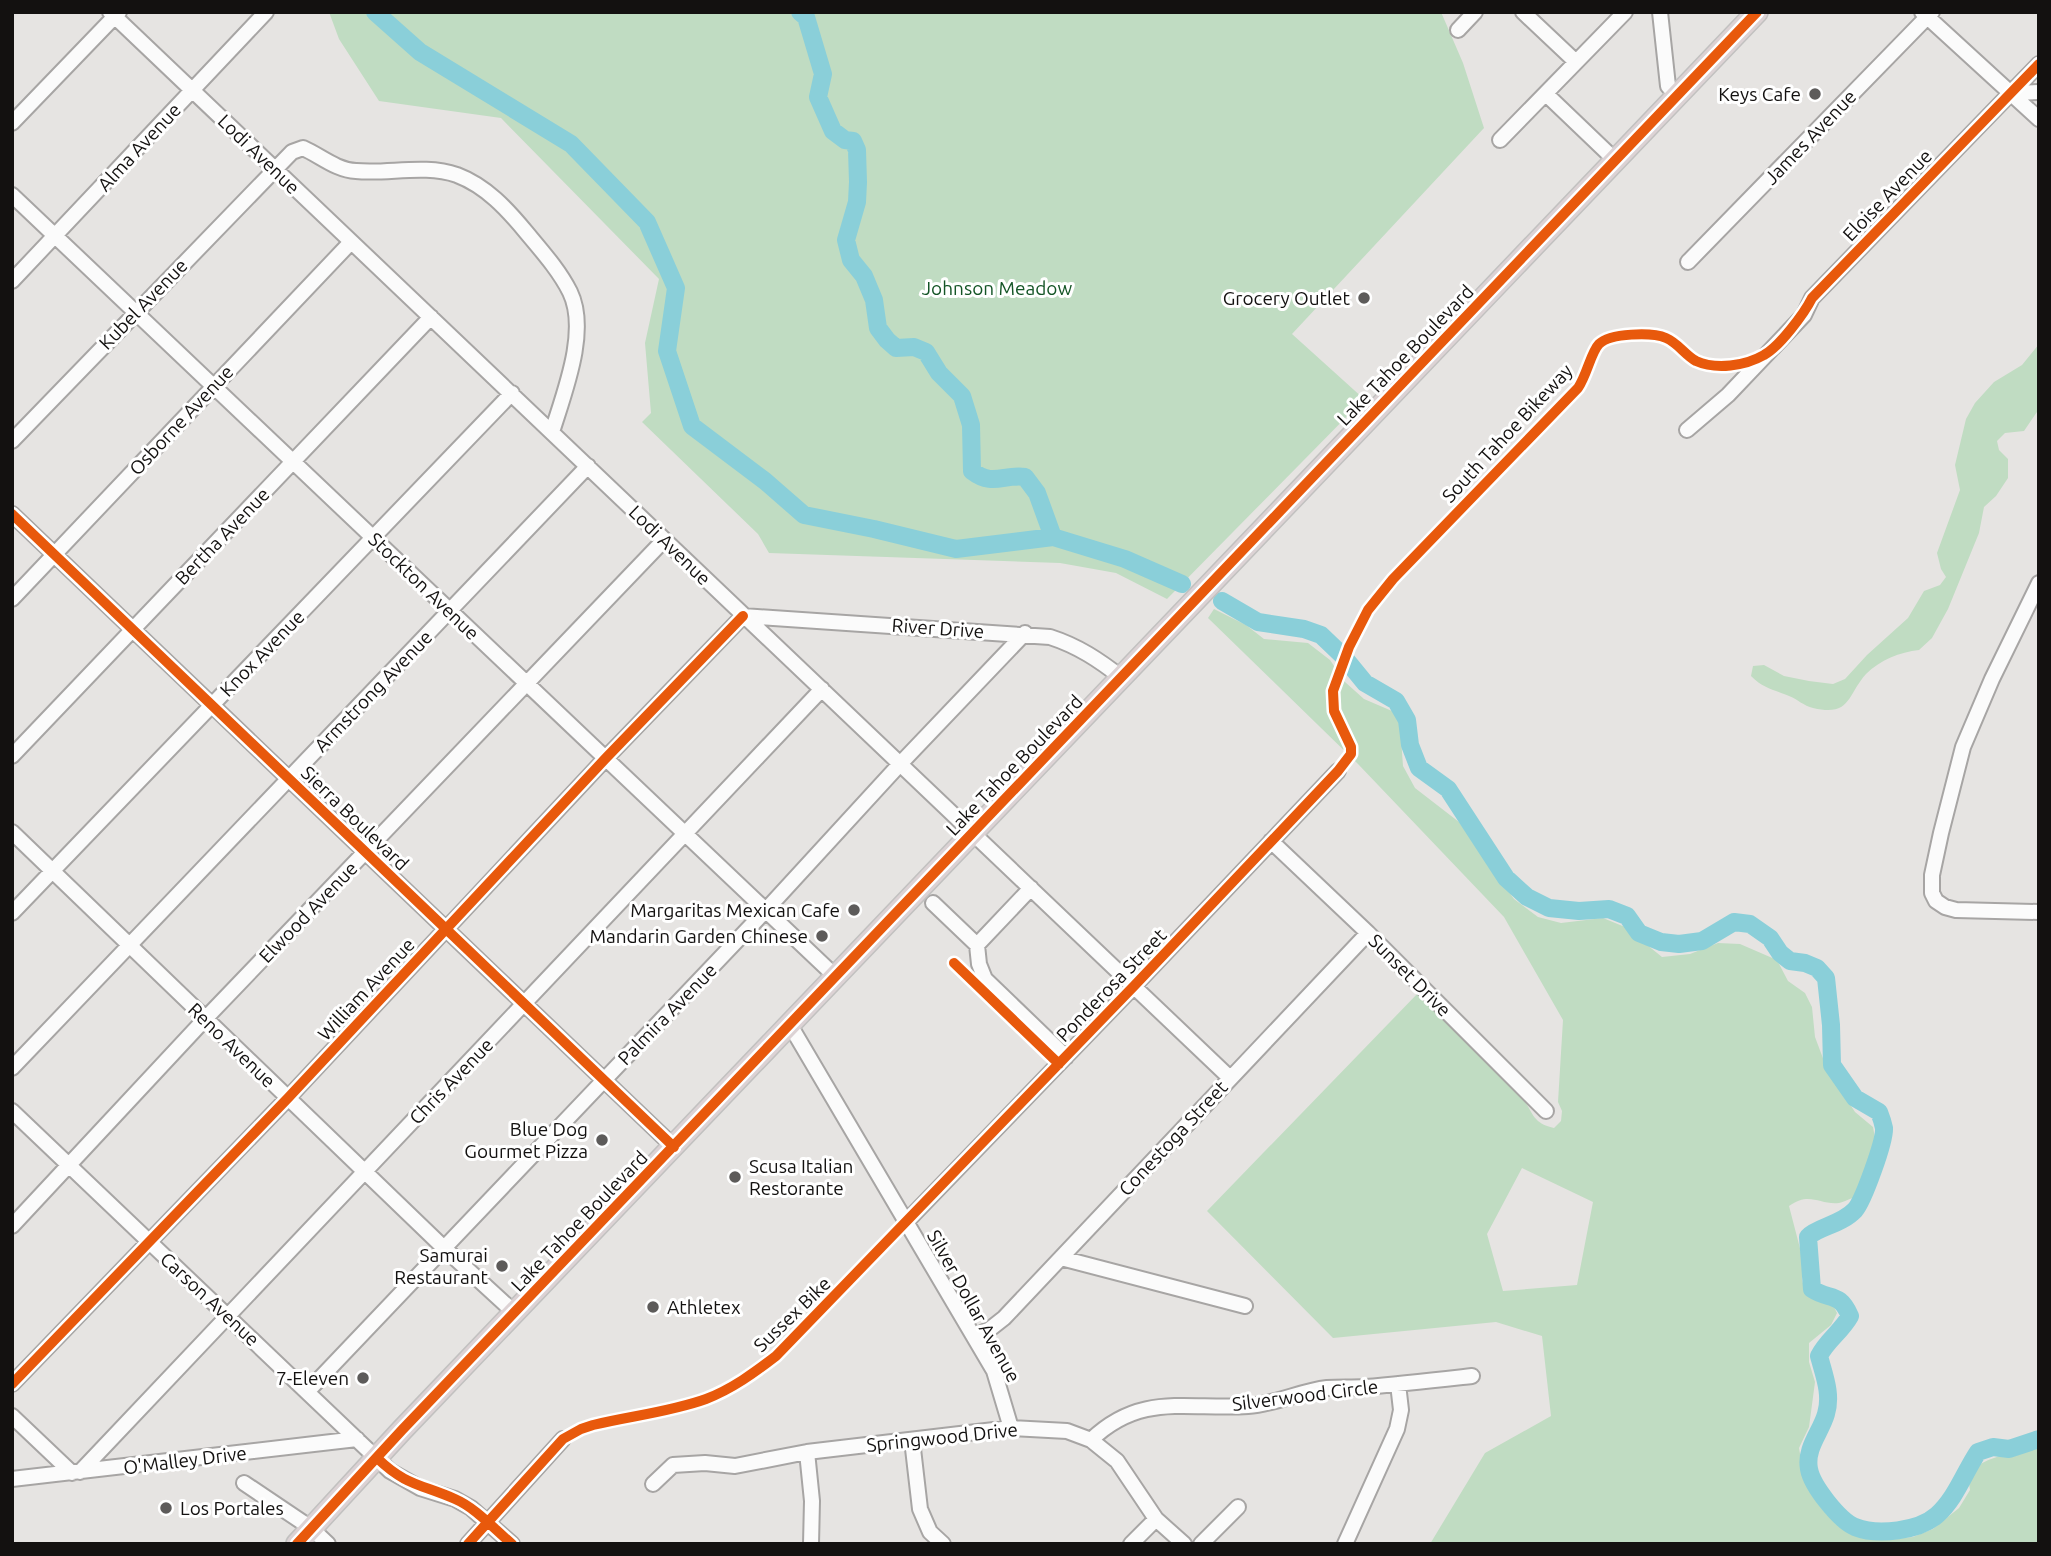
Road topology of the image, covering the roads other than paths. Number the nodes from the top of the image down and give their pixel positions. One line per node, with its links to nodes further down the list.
1 (266, 12): 12 (street, Alma Avenue)
2 (1475, 12): 9 (street)
3 (1523, 12): 10 (street)
4 (1625, 12): 10 (street)
5 (1660, 12): 16 (street)
6 (1757, 12): 16 (highway, Lake Tahoe Boulevard)
7 (115, 14): 12 (street, Lodi Avenue); 18 (street)
8 (1927, 14): 14 (street); 25 (street, James Avenue)
9 (1458, 30)
10 (1576, 62): 15 (street)
11 (2039, 64): 14 (street, Eloise Avenue)
12 (192, 90): 21 (street, Lodi Avenue); 23 (street, Alma Avenue)
13 (2039, 92): 14 (street)
14 (2011, 93): 17 (street); 31 (street, Eloise Avenue)
15 (1546, 94): 19 (street); 20 (street)
16 (1676, 96): 20 (highway, Lake Tahoe Boulevard)
17 (2039, 119)
18 (12, 123)
19 (1500, 140)
20 (1615, 160): 46 (highway, Lake Tahoe Boulevard)
21 (275, 169): 24 (street, Lodi Avenue); 27 (street, Kubel Avenue); 32 (street, Kubel Avenue)
22 (12, 195): 23 (street, Stockton Avenue)
23 (55, 236): 26 (street, Alma Avenue); 27 (street, Stockton Avenue)
24 (351, 242): 28 (street, Lodi Avenue); 29 (street, Osborne Avenue)
25 (1688, 262)
26 (12, 281)
27 (135, 312): 29 (street, Stockton Avenue); 33 (street, Kubel Avenue)
28 (431, 317): 30 (street, Lodi Avenue); 34 (street, Bertha Avenue)
29 (212, 386): 34 (street, Stockton Avenue); 39 (street, Osborne Avenue)
30 (512, 393): 32 (street, Lodi Avenue); 37 (street, Knox Avenue)
31 (1687, 430)
32 (552, 432): 35 (street, Lodi Avenue)
33 (12, 441)
34 (293, 462): 37 (street, Stockton Avenue); 44 (street, Bertha Avenue)
35 (588, 466): 38 (street, Lodi Avenue); 42 (street, Armstrong Avenue)
36 (12, 514): 39 (street, Sierra Boulevard)
37 (374, 537): 42 (street, Stockton Avenue); 49 (street, Knox Avenue)
38 (664, 540): 43 (street, Lodi Avenue); 47 (street, Elwood Avenue)
39 (54, 554): 41 (street, Osborne Avenue); 44 (street, Sierra Boulevard)
40 (2039, 583): 64 (street)
41 (12, 599)
42 (450, 611): 47 (street, Stockton Avenue); 54 (street, Armstrong Avenue)
43 (743, 616): 45 (street, River Drive); 48 (street, Lodi Avenue); 51 (street, William Avenue)
44 (133, 629): 49 (street, Sierra Boulevard); 50 (street, Bertha Avenue)
45 (1025, 633): 46 (street, River Drive); 52 (street, Palmira Avenue)
46 (1122, 678): 56 (highway, Lake Tahoe Boulevard)
47 (526, 684): 51 (street, Stockton Avenue); 59 (street, Elwood Avenue)
48 (822, 689): 52 (street, Lodi Avenue); 57 (street, Chris Avenue)
49 (212, 705): 54 (street, Sierra Boulevard); 60 (street, Knox Avenue)
50 (12, 756)
51 (605, 758): 57 (street, Stockton Avenue); 66 (street, William Avenue)
52 (900, 764): 56 (street, Lodi Avenue); 63 (street, Palmira Avenue)
53 (1338, 771): 58 (street, Ponderosa Street)
54 (288, 779): 59 (street, Sierra Boulevard); 69 (street, Armstrong Avenue)
55 (12, 832): 60 (street, Reno Avenue)
56 (973, 833): 61 (street, Lodi Avenue); 70 (highway, Lake Tahoe Boulevard)
57 (685, 834): 63 (street, Stockton Avenue); 72 (street, Chris Avenue)
58 (1271, 841): 67 (street, Sunset Drive); 71 (street, Ponderosa Street)
59 (365, 853): 66 (street, Sierra Boulevard); 73 (street, Elwood Avenue)
60 (53, 871): 65 (street, Knox Avenue); 69 (street, Reno Avenue)
61 (1031, 888): 68 (street); 71 (street, Lodi Avenue)
62 (933, 904): 68 (street)
63 (766, 910): 70 (street, Stockton Avenue); 78 (street, Palmira Avenue)
64 (2039, 912)
65 (12, 913)
66 (446, 930): 72 (street, Sierra Boulevard); 79 (street, William Avenue)
67 (1368, 933): 77 (street, Conestoga Street); 81 (street, Sunset Drive)
68 (977, 945): 75 (street)
69 (129, 946): 73 (street, Reno Avenue); 76 (street, Armstrong Avenue)
70 (836, 976): 74 (highway, Lake Tahoe Boulevard)
71 (1134, 986): 75 (street, Ponderosa Street); 77 (street, Lodi Avenue)
72 (524, 1005): 78 (street, Sierra Boulevard); 84 (street, Chris Avenue)
73 (205, 1019): 79 (street, Reno Avenue); 83 (street, Elwood Avenue)
74 (790, 1025): 82 (highway, Lake Tahoe Boulevard); 85 (street, Silver Dollar Avenue)
75 (1066, 1057): 85 (street, Ponderosa Street)
76 (12, 1069)
77 (1230, 1078): 89 (street, Conestoga Street)
78 (604, 1081): 82 (street, Sierra Boulevard); 88 (street, Palmira Avenue)
79 (288, 1098): 84 (street, Reno Avenue); 87 (street, William Avenue)
80 (12, 1111): 83 (street, Carson Avenue)
81 (1546, 1111)
82 (674, 1147): 91 (highway, Lake Tahoe Boulevard)
83 (69, 1166): 86 (street, Elwood Avenue); 87 (street, Carson Avenue)
84 (365, 1171): 88 (street, Reno Avenue); 92 (street, Chris Avenue)
85 (907, 1221): 93 (street, Silver Dollar Avenue)
86 (12, 1226)
87 (149, 1242): 92 (street, Carson Avenue); 95 (street, William Avenue)
88 (444, 1248): 91 (street, Reno Avenue); 97 (street, Palmira Avenue)
89 (1061, 1258): 90 (street); 93 (street, Conestoga Street)
90 (1245, 1306)
91 (515, 1313): 105 (highway, Lake Tahoe Boulevard)
92 (229, 1317): 97 (street, Carson Avenue); 106 (street, Chris Avenue)
93 (974, 1337): 99 (street, Silver Dollar Avenue)
94 (1472, 1376): 96 (street)
95 (12, 1384)
96 (1398, 1384): 103 (street, Silverwood Circle); 122 (street, Silverwood Circle)
97 (307, 1392): 100 (street, Carson Avenue)
98 (12, 1416): 106 (street)
99 (1012, 1428): 102 (street, Springwood Drive); 103 (street, Springwood Drive)
100 (357, 1439): 105 (street, Carson Avenue); 106 (street, O'Malley Drive)
101 (563, 1439): 112 (street)
102 (912, 1440): 104 (street, Springwood Drive); 118 (street)
103 (1091, 1440): 111 (street, Springwood Drive)
104 (807, 1452): 109 (street, Springwood Drive); 117 (street)
105 (377, 1458): 112 (street, Carson Avenue); 113 (highway, Lake Tahoe Boulevard)
106 (76, 1473): 107 (street, O'Malley Drive)
107 (12, 1479)
108 (244, 1483): 113 (street)
109 (653, 1483)
110 (1238, 1507): 121 (street)
111 (1156, 1519): 119 (street); 120 (street, Springwood Drive)
112 (487, 1524): 115 (street); 116 (street, Carson Avenue)
113 (304, 1536): 114 (street)
114 (328, 1544)
115 (468, 1544)
116 (512, 1544)
117 (811, 1544)
118 (943, 1544)
119 (1131, 1544)
120 (1184, 1544)
121 (1201, 1544)
122 (1345, 1544)

